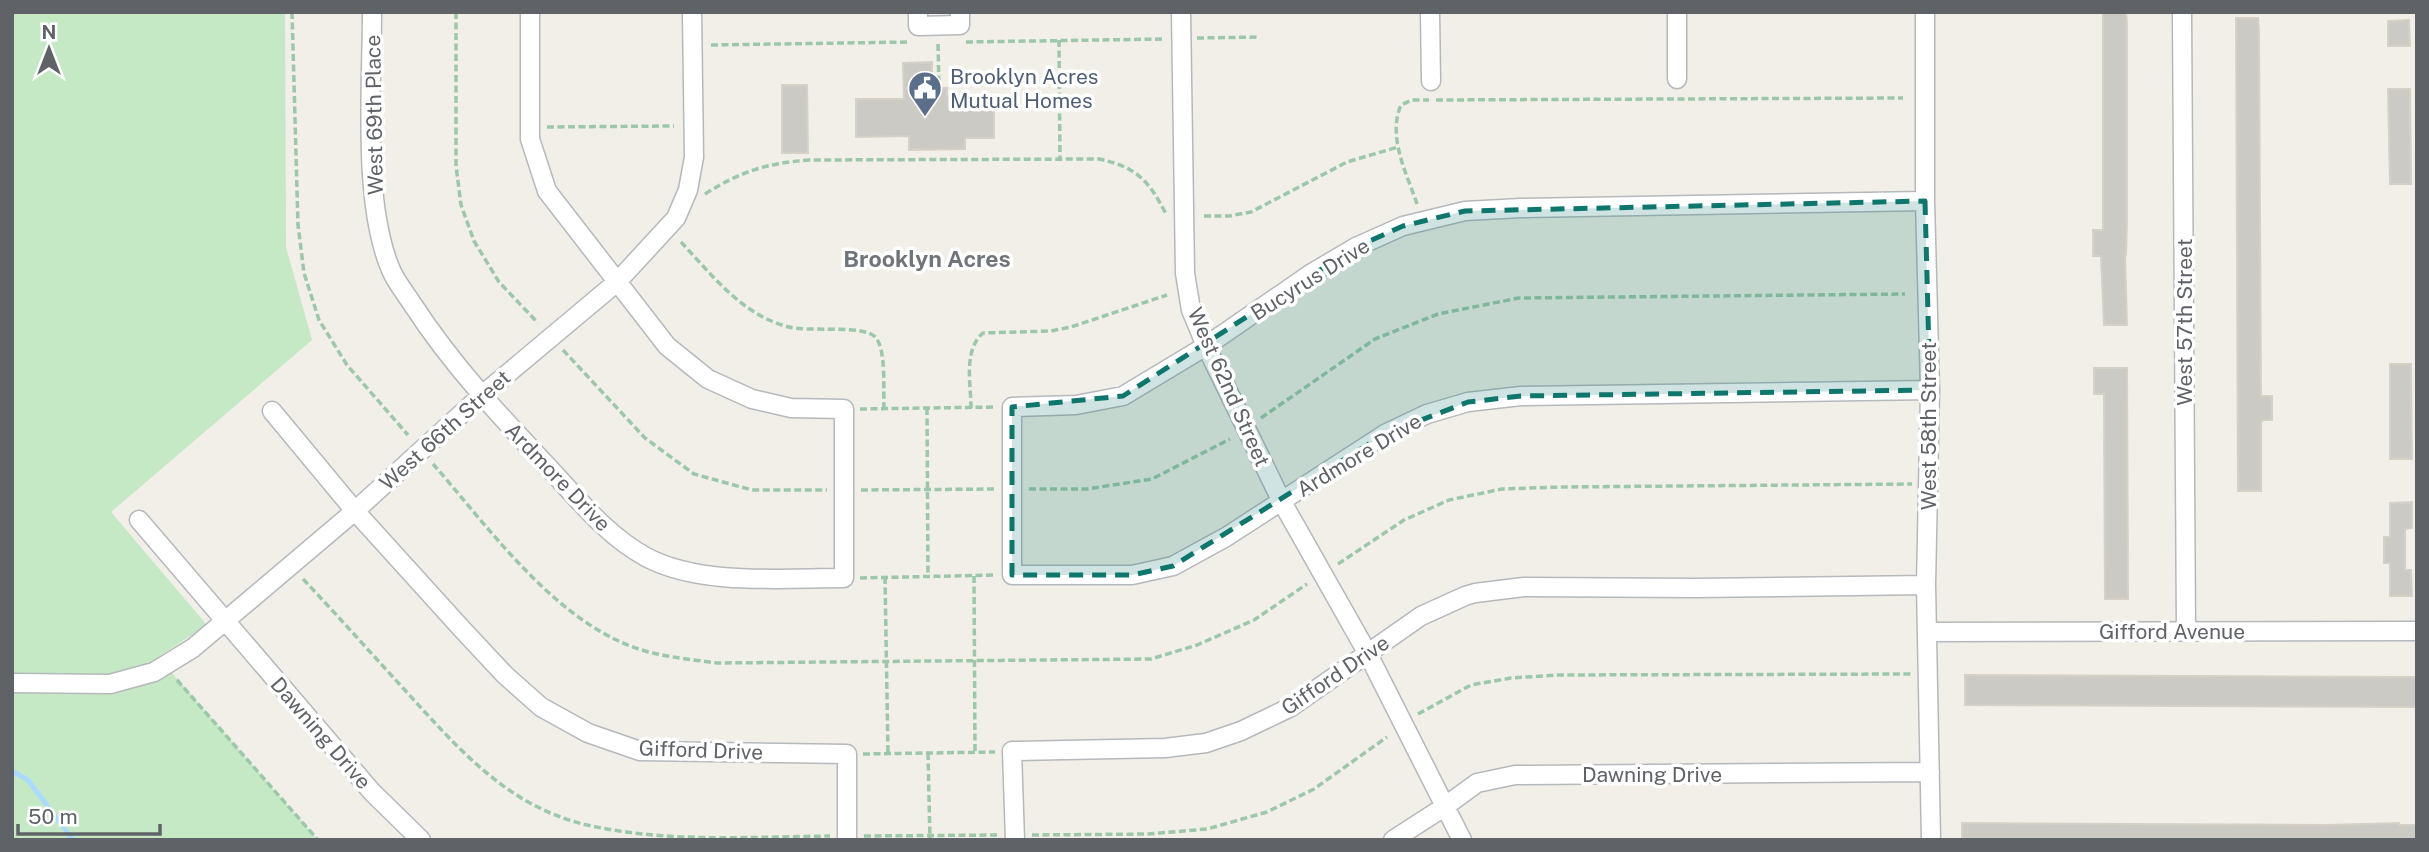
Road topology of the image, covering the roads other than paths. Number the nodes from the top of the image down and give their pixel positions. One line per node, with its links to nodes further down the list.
1 (372, 12): 17 (street, West 69th Place)
2 (530, 12): 14 (street)
3 (692, 12): 14 (street, West 66th Street)
4 (918, 12): 5 (street)
5 (960, 12)
6 (1181, 12): 15 (street, West 62nd Street)
7 (1430, 12): 12 (street)
8 (1677, 12): 11 (street)
9 (1925, 12): 13 (street, West 58th Street)
10 (2182, 12): 27 (street, West 57th Street)
11 (1677, 79)
12 (1431, 81)
13 (1925, 201): 15 (street, Bucyrus Drive); 16 (street, West 58th Street)
14 (617, 282): 17 (street, West 66th Street); 17 (street, Ardmore Drive)
15 (1206, 346): 19 (street, West 62nd Street); 22 (street, Bucyrus Drive)
16 (1930, 390): 19 (street, Ardmore Drive); 23 (street, West 58th Street)
17 (481, 396): 20 (street, West 66th Street)
18 (272, 411): 20 (street, Gifford Drive)
19 (1282, 502): 22 (street, Ardmore Drive); 28 (street, West 62nd Street)
20 (355, 510): 24 (street, West 66th Street); 33 (street, Gifford Drive)
21 (139, 520): 24 (street, Dawning Drive)
22 (1012, 575)
23 (1926, 585): 26 (street, West 58th Street); 28 (street, Gifford Drive)
24 (226, 622): 29 (street, West 66th Street); 34 (street, Dawning Drive)
25 (2417, 631): 27 (street, Gifford Avenue)
26 (1928, 632): 27 (street, Gifford Avenue); 30 (street, West 58th Street)
27 (2186, 632)
28 (1368, 654): 31 (street, West 62nd Street); 32 (street, Gifford Drive)
29 (12, 683)
30 (1930, 772): 31 (street, Dawning Drive); 37 (street, West 58th Street)
31 (1444, 807): 35 (street, Dawning Drive); 36 (street, West 62nd Street)
32 (1014, 836)
33 (848, 838)
34 (421, 840)
35 (1393, 840)
36 (1462, 840)
37 (1931, 840)

